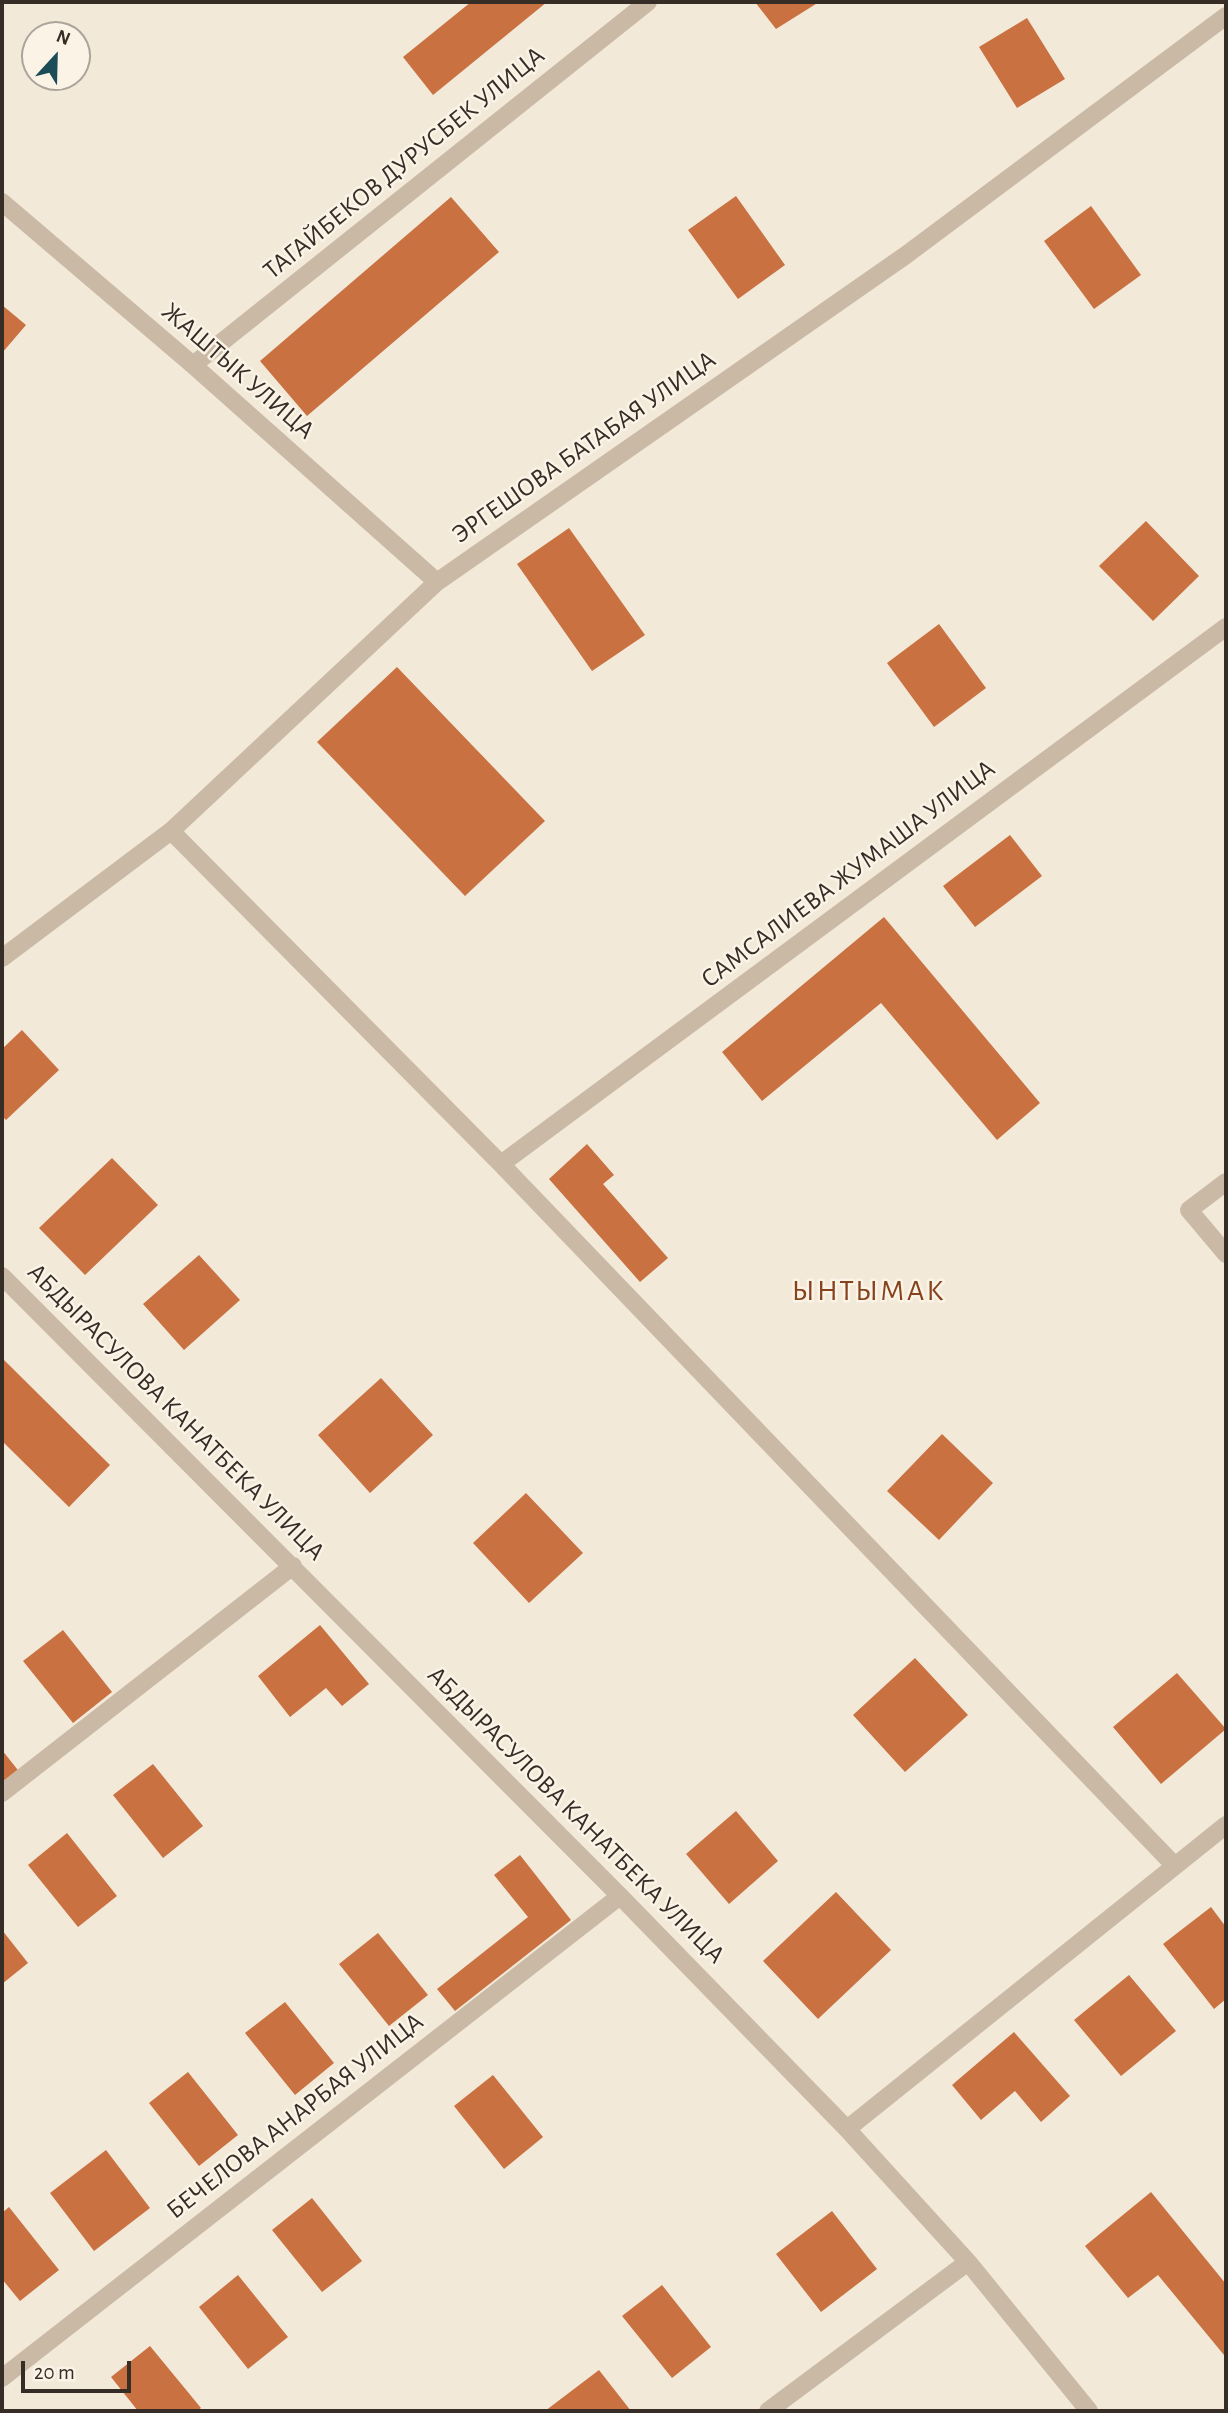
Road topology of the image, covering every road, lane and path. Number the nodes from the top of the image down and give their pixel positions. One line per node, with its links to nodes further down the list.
1 (648, 2): 4 (street, ТАГАЙБЕКОВ ДУРУСБЕК УЛИЦА)
2 (1226, 16): 5 (street, ЭРГЕШОВА БАТАБАЯ УЛИЦА)
3 (2, 202): 4 (street, ЖАШТЫК УЛИЦА)
4 (192, 365): 5 (street, ЖАШТЫК УЛИЦА)
5 (437, 582): 7 (street, ЭРГЕШОВА БАТАБАЯ УЛИЦА)
6 (1226, 627): 9 (street, САМСАЛИЕВА ЖУМАША УЛИЦА)
7 (171, 831): 8 (street, ЭРГЕШОВА БАТАБАЯ УЛИЦА); 9 (street)
8 (2, 958)
9 (501, 1164): 16 (street)
10 (1226, 1182): 11 (street)
11 (1226, 1254)
12 (2, 1276): 13 (street, АБДЫРАСУЛОВА КАНАТБЕКА УЛИЦА)
13 (293, 1566): 14 (street); 17 (street, АБДЫРАСУЛОВА КАНАТБЕКА УЛИЦА)
14 (2, 1793)
15 (1226, 1825): 16 (street)
16 (1175, 1866): 18 (street)
17 (620, 1896): 18 (street, АБДЫРАСУЛОВА КАНАТБЕКА УЛИЦА); 20 (street, БЕЧЕЛОВА АНАРБАЯ УЛИЦА)
18 (847, 2129): 19 (street, АБДЫРАСУЛОВА КАНАТБЕКА УЛИЦА)
19 (968, 2262): 21 (street); 22 (street, АБДЫРАСУЛОВА КАНАТБЕКА УЛИЦА)
20 (2, 2378)
21 (768, 2411)
22 (1089, 2411)

